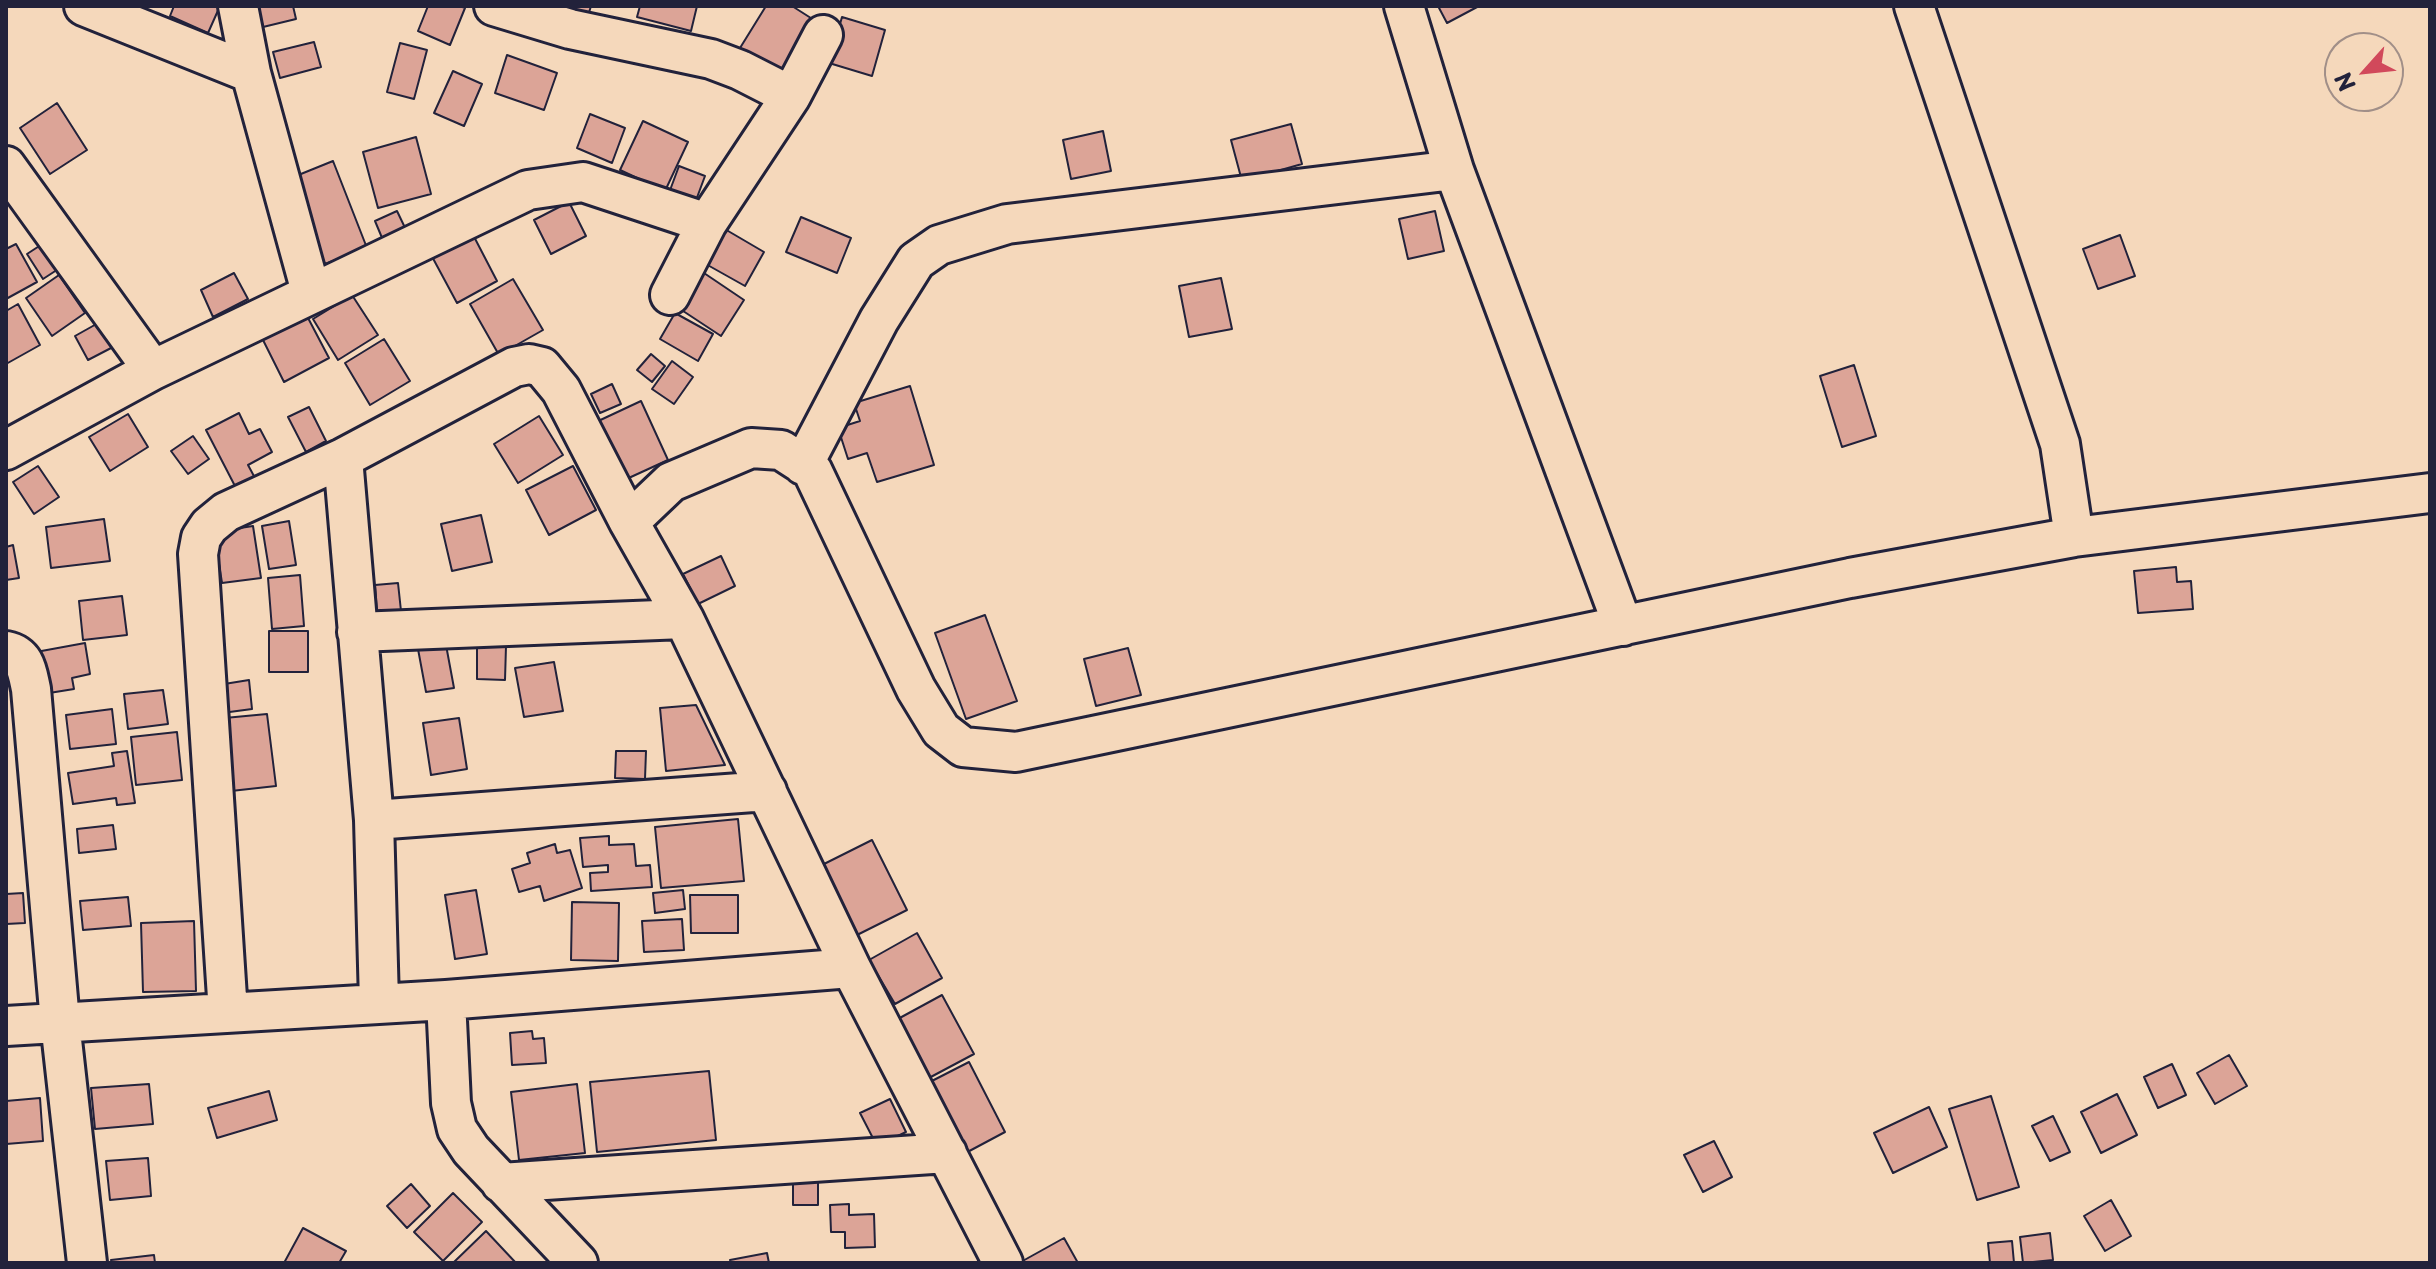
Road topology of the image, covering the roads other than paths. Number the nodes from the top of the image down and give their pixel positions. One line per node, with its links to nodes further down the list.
1 (84, 6): 7 (street)
2 (238, 6): 7 (street)
3 (494, 6): 8 (street)
4 (1404, 6): 10 (street)
5 (1914, 6): 20 (street)
6 (823, 35): 8 (street)
7 (251, 73): 12 (street)
8 (791, 96): 11 (street)
9 (6, 166): 14 (street)
10 (1454, 170): 17 (street); 22 (street)
11 (707, 223): 12 (street); 13 (street)
12 (311, 292): 14 (street)
13 (670, 295)
14 (153, 370): 15 (street)
15 (9, 443)
16 (343, 458): 19 (street); 23 (street); 30 (street)
17 (803, 465): 19 (street); 22 (street)
18 (2430, 493): 20 (street)
19 (629, 522): 21 (street)
20 (2074, 537): 22 (street)
21 (684, 619): 23 (street); 25 (street)
22 (1623, 626)
23 (357, 632): 26 (street)
24 (6, 651): 31 (street)
25 (767, 791): 26 (street); 27 (street)
26 (374, 820): 29 (street)
27 (851, 968): 28 (street); 33 (street)
28 (446, 1000): 29 (street); 34 (street)
29 (379, 1002): 30 (street)
30 (228, 1013): 31 (street)
31 (60, 1022): 32 (street); 35 (street)
32 (6, 1026)
33 (947, 1153): 34 (street); 37 (street)
34 (501, 1183): 36 (street)
35 (87, 1263)
36 (578, 1263)
37 (1003, 1263)

